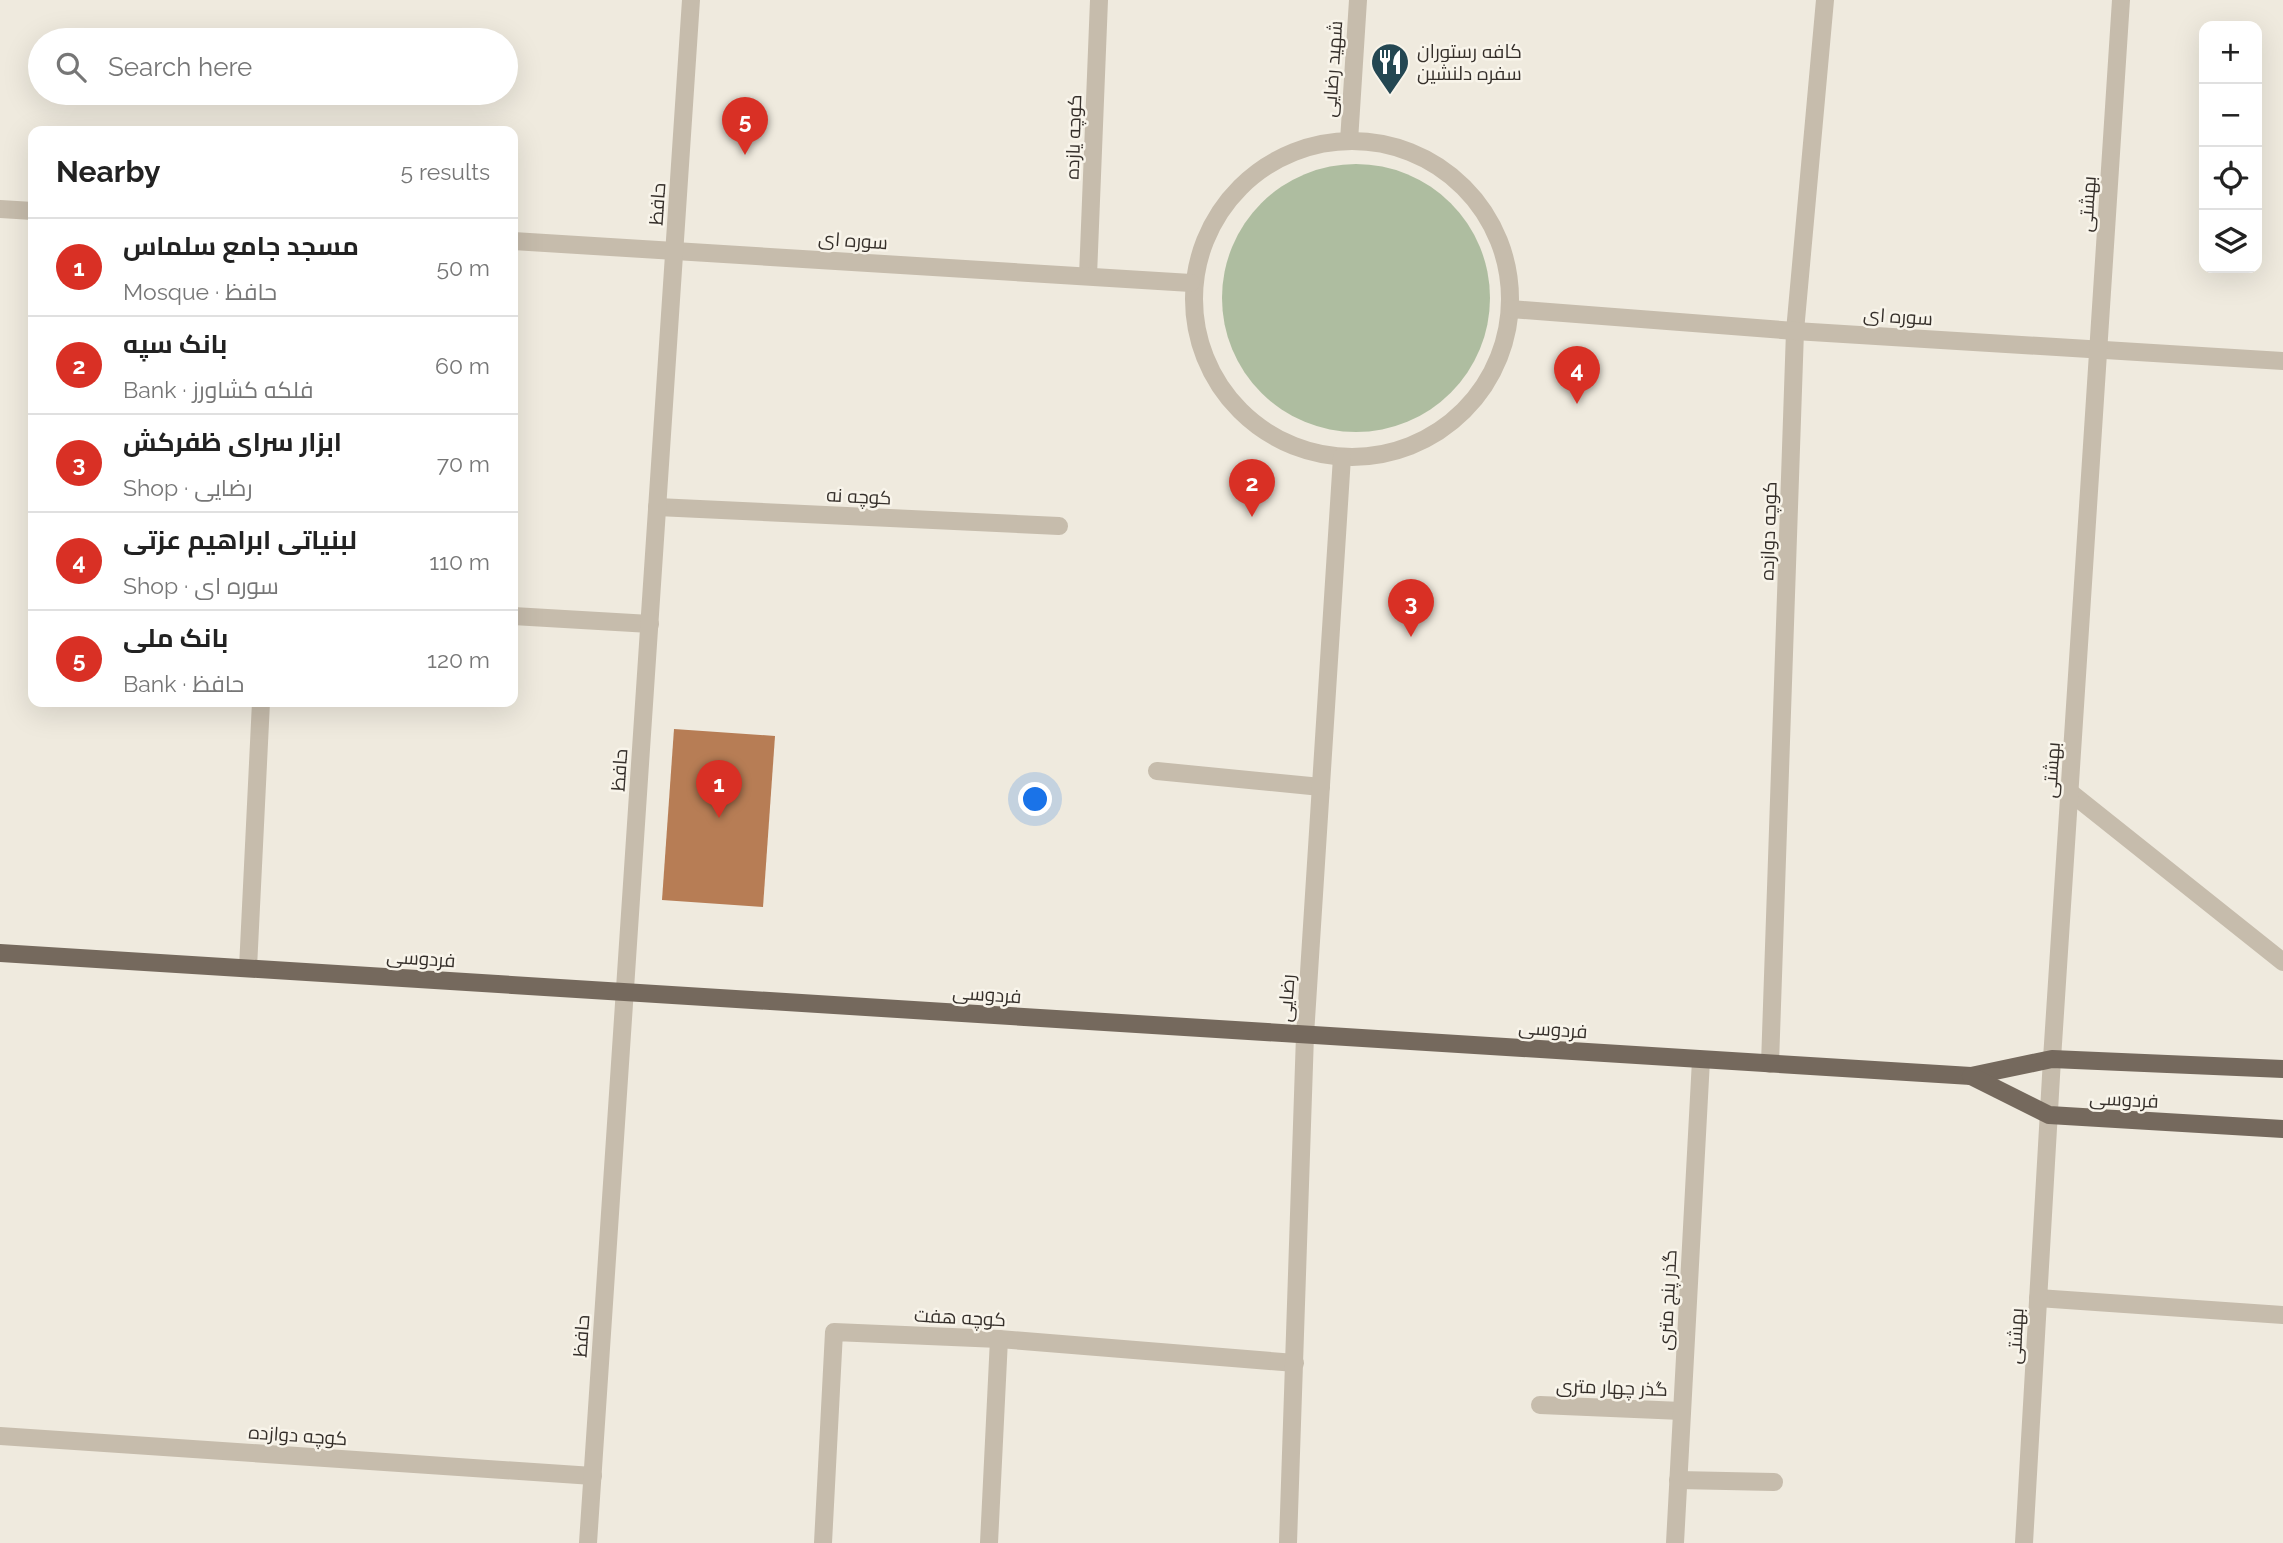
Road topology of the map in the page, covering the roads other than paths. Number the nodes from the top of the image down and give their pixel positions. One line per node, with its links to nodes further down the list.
1 (691, 0): 10 (street, حافظ)
2 (1099, 0): 11 (street, کوچه یازده)
3 (1358, 0): 6 (street, شهید رضایی)
4 (1825, 0): 14 (street, کوچه دوازده)
5 (2121, 0): 15 (street, بهشتی)
6 (1349, 141): 12 (street); 13 (street)
7 (0, 209): 8 (street)
8 (28, 211)
9 (518, 241): 10 (street, سوره ای)
10 (675, 250): 11 (street, سوره ای); 18 (street, حافظ)
11 (1088, 276): 12 (street, سوره ای)
12 (1191, 283): 17 (street)
13 (1511, 309): 14 (street, سوره ای); 17 (street)
14 (1796, 331): 15 (street, سوره ای); 33 (street, کوچه دوازده)
15 (2099, 350): 16 (street, سوره ای); 25 (street, بهشتی)
16 (2283, 361)
17 (1342, 457): 24 (street, رضایی)
18 (657, 507): 19 (street, کوچه نه); 21 (street, حافظ)
19 (1059, 526)
20 (518, 616): 21 (street)
21 (650, 624): 29 (street, حافظ)
22 (261, 707): 28 (street)
23 (1157, 771): 24 (street)
24 (1321, 787): 30 (street, رضایی)
25 (2071, 793): 27 (street); 31 (street, بهشتی)
26 (0, 953): 28 (main road, فردوسی)
27 (2283, 962)
28 (248, 968): 29 (main road, فردوسی)
29 (625, 993): 30 (main road, فردوسی); 45 (street, حافظ)
30 (1304, 1035): 32 (main road, فردوسی); 41 (street, رضایی)
31 (2052, 1059): 34 (main road, فردوسی); 35 (main road, فردوسی); 36 (street, بهشتی)
32 (1701, 1060): 33 (main road, فردوسی); 43 (street, گذر پنج متری)
33 (1770, 1064): 35 (main road, فردوسی)
34 (2283, 1069)
35 (1971, 1076): 36 (main road, فردوسی)
36 (2049, 1115): 37 (main road, فردوسی); 38 (street, بهشتی)
37 (2283, 1129)
38 (2038, 1298): 39 (street); 53 (street, بهشتی)
39 (2283, 1315)
40 (999, 1339): 41 (street, کوچه هفت); 49 (street, کوچه هفت); 50 (street)
41 (1295, 1363): 51 (street, رضایی)
42 (1540, 1405): 43 (street, گذر چهار متری)
43 (1682, 1411): 46 (street, گذر پنج متری)
44 (0, 1436): 45 (street, کوچه دوازده)
45 (593, 1476): 48 (street, حافظ)
46 (1678, 1480): 47 (street); 52 (street, گذر پنج متری)
47 (1774, 1482)
48 (588, 1543)
49 (823, 1543)
50 (989, 1543)
51 (1288, 1543)
52 (1675, 1543)
53 (2024, 1543)

